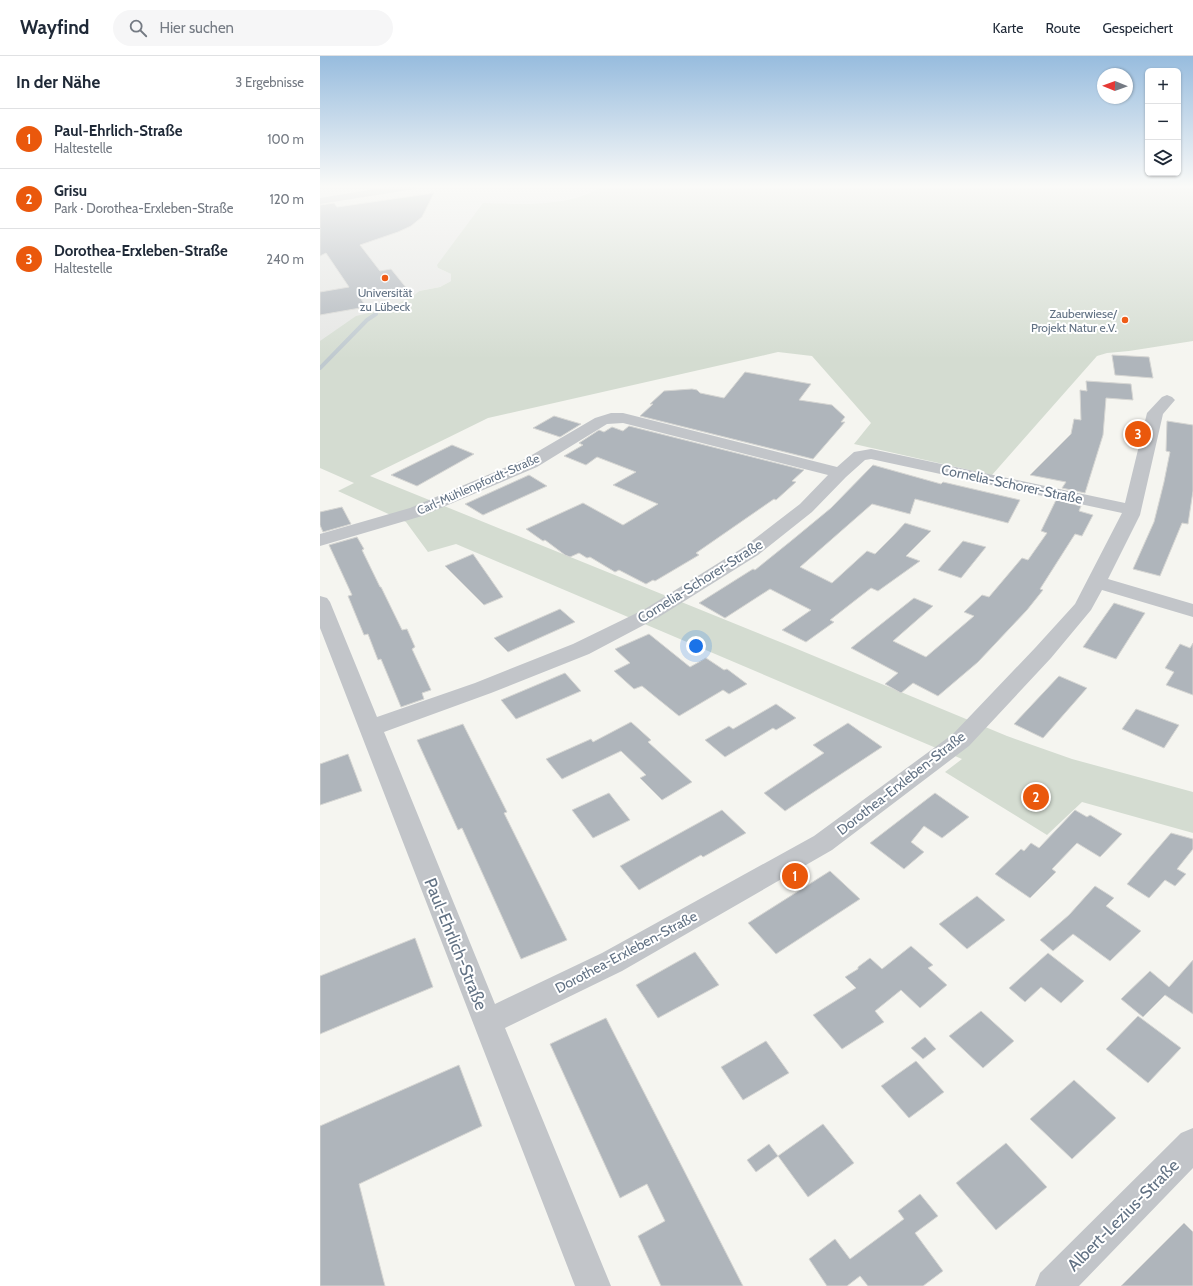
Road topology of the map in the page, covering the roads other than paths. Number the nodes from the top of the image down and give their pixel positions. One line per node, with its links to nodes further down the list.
1 (1167, 400): 3 (street, Dorothea-Erxleben-Straße)
2 (840, 473): 3 (street, Cornelia-Schorer-Straße); 4 (street, Carl-Mühlenpfordt-Straße); 8 (street, Cornelia-Schorer-Straße)
3 (1132, 510): 5 (street, Dorothea-Erxleben-Straße)
4 (320, 540)
5 (1097, 582): 7 (street); 9 (street, Dorothea-Erxleben-Straße)
6 (320, 602): 8 (street, Paul-Ehrlich-Straße)
7 (1193, 611)
8 (370, 728): 9 (street, Paul-Ehrlich-Straße)
9 (487, 1022): 11 (street, Paul-Ehrlich-Straße)
10 (1193, 1144): 12 (street, Albert-Lezius-Straße)
11 (592, 1286)
12 (1053, 1286)

